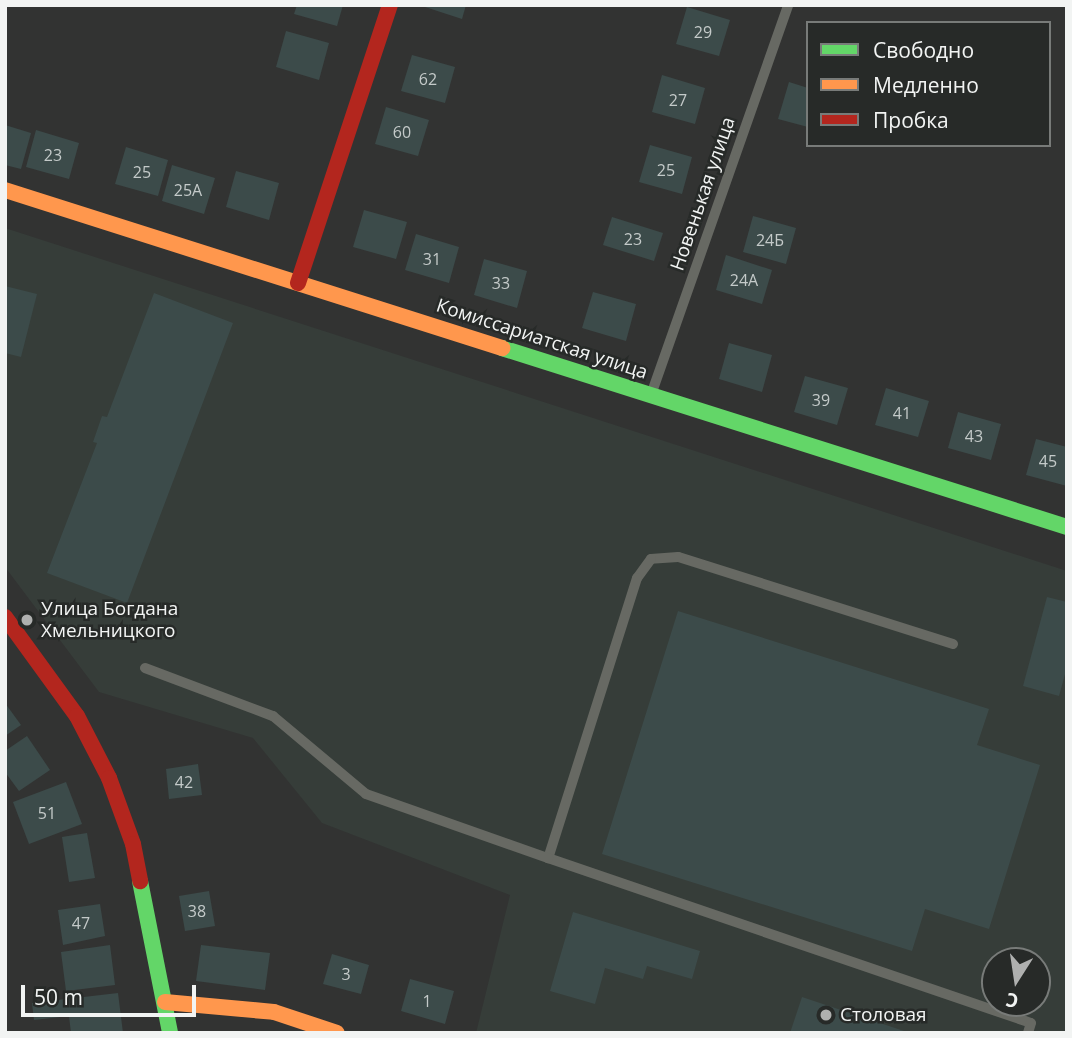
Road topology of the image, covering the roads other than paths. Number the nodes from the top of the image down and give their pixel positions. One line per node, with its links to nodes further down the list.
1 (390, 5): 4 (street)
2 (788, 5): 5 (lane, Новенькая улица)
3 (5, 190): 4 (street, Комиссариатская улица)
4 (298, 283): 5 (street, Комиссариатская улица)
5 (651, 395): 6 (street, Комиссариатская улица)
6 (1067, 527)
7 (5, 617): 11 (street)
8 (953, 644): 10 (lane)
9 (145, 668): 10 (lane)
10 (548, 858): 14 (lane)
11 (165, 1002): 12 (street); 13 (street)
12 (170, 1033)
13 (337, 1033)
14 (1028, 1033)

